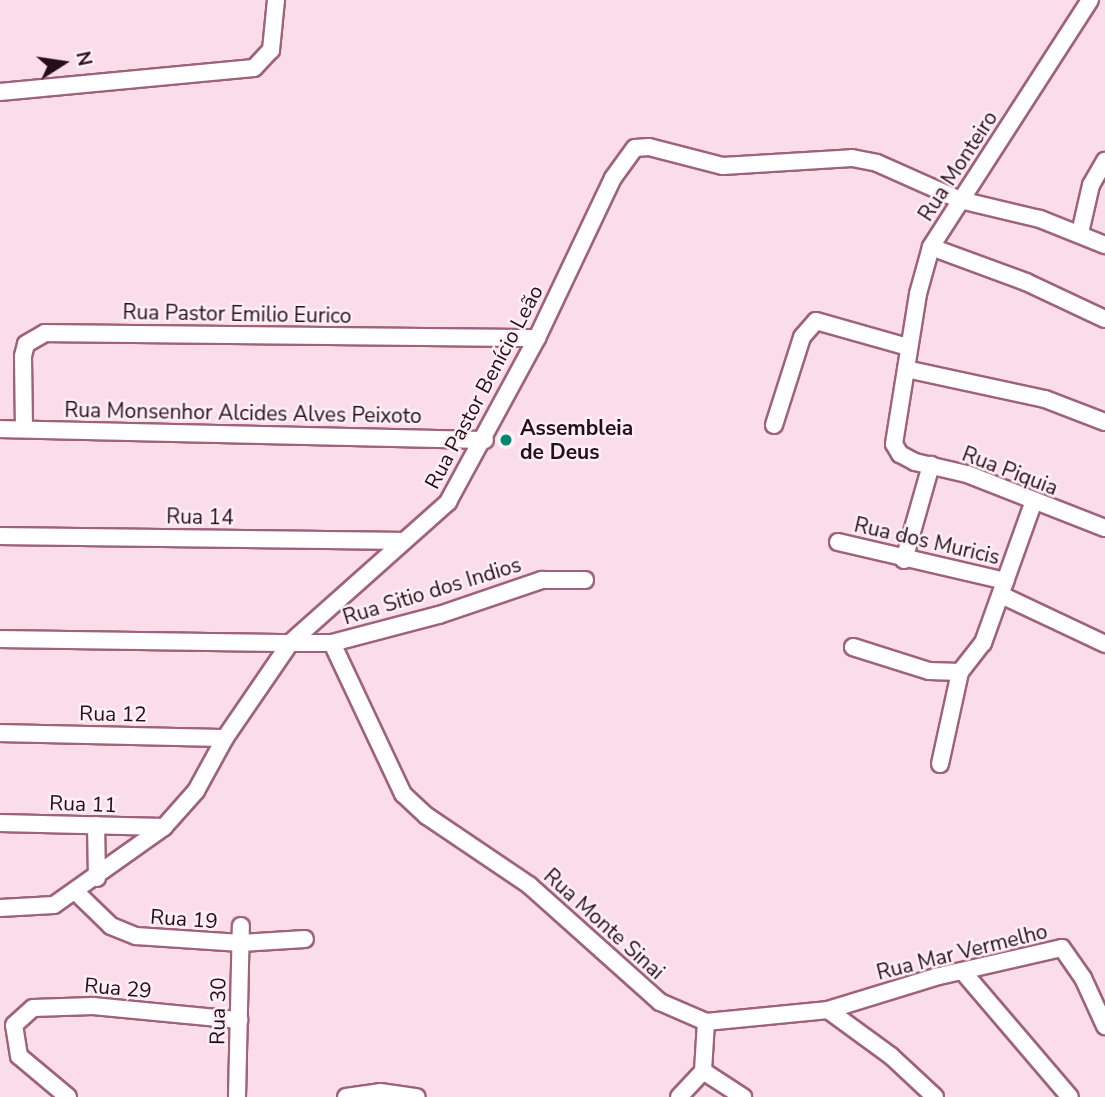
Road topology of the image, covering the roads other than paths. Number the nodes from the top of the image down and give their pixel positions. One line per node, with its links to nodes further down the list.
1 (276, 0): 3 (street)
2 (1090, 0): 5 (street, Rua Monteiro)
3 (0, 92)
4 (1105, 161): 6 (street)
5 (960, 200): 6 (street, Rua Pastor Benício Leão); 8 (street, Rua Monteiro); 10 (street, Rua Pastor Benício Leão)
6 (1080, 233): 7 (street, Rua Pastor Benício Leão)
7 (1105, 246)
8 (932, 247): 9 (street); 11 (street, Rua Monteiro)
9 (1105, 319)
10 (537, 338): 16 (street, Rua Pastor Emilio Eurico); 17 (street, Rua Pastor Benício Leão)
11 (908, 347): 12 (street, Rua Monteiro); 14 (street)
12 (906, 369): 13 (street); 18 (street, Rua Monteiro)
13 (1105, 422)
14 (774, 425)
15 (0, 429): 16 (street, Rua Monsenhor Alcides Alves Peixoto)
16 (24, 429): 17 (street, Rua Monsenhor Alcides Alves Peixoto)
17 (485, 439): 23 (street, Rua Pastor Benício Leão)
18 (900, 454): 19 (street, Rua Piquia)
19 (931, 465): 20 (street, Rua Piquia); 25 (street)
20 (1033, 503): 21 (street, Rua Piquia); 27 (street)
21 (1105, 528)
22 (0, 536): 23 (street, Rua 14)
23 (400, 541): 29 (street, Rua Pastor Benício Leão)
24 (838, 542): 25 (street, Rua dos Muricis)
25 (904, 560): 27 (street, Rua dos Muricis)
26 (585, 580): 30 (street, Rua Sitio dos Indios)
27 (1004, 588): 31 (street, Rua dos Muricis); 33 (street)
28 (0, 639): 29 (street)
29 (290, 643): 30 (street, Rua Sitio dos Indios); 35 (street, Rua Pastor Benício Leão)
30 (332, 643): 49 (street, Rua Monte Sinai)
31 (1105, 644)
32 (853, 647): 33 (street)
33 (960, 672): 36 (street)
34 (0, 733): 35 (street, Rua 12)
35 (225, 738): 39 (street, Rua Pastor Benício Leão)
36 (940, 764)
37 (0, 823): 38 (street, Rua 11)
38 (96, 825): 39 (street, Rua 11); 40 (street)
39 (164, 827): 40 (street, Rua Pastor Benício Leão)
40 (97, 878): 41 (street, Rua Pastor Benício Leão)
41 (70, 897): 42 (street); 45 (street, Rua 19)
42 (0, 908)
43 (241, 926): 45 (street, Rua 30)
44 (305, 939): 45 (street, Rua 19)
45 (241, 943): 48 (street, Rua 30)
46 (964, 973): 47 (street, Rua Mar Vermelho); 50 (street, Rua Mar Vermelho); 59 (street)
47 (828, 1010): 49 (street, Rua Monte Sinai); 58 (street)
48 (239, 1020): 52 (street, Rua 29); 53 (street, Rua 30)
49 (706, 1022): 51 (street)
50 (1105, 1026)
51 (703, 1070): 56 (street); 57 (street)
52 (68, 1097)
53 (237, 1097)
54 (346, 1097): 55 (street)
55 (417, 1097)
56 (679, 1097)
57 (743, 1097)
58 (935, 1097)
59 (1070, 1097)

